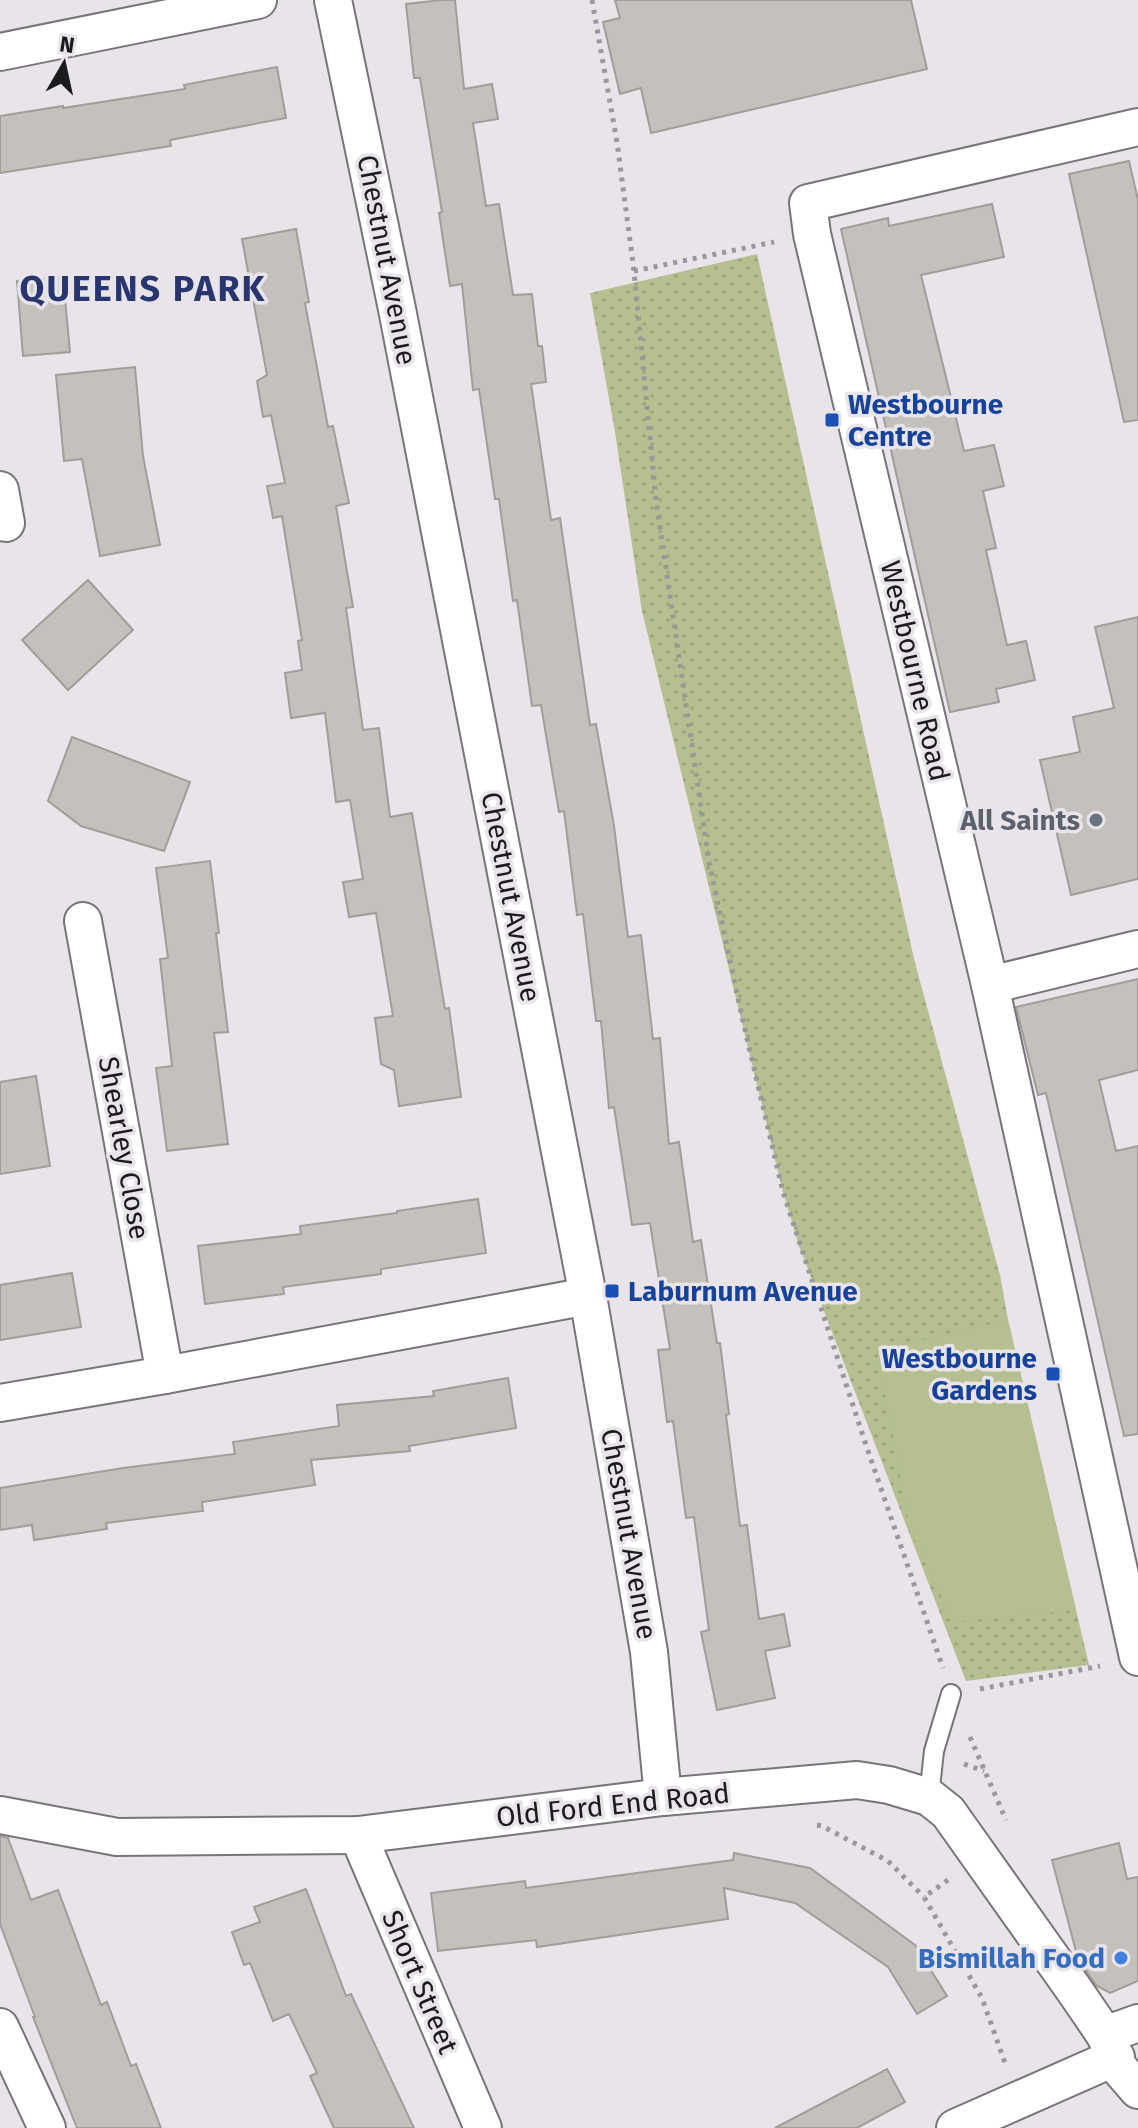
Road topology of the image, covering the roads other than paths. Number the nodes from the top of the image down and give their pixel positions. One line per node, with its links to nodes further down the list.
1 (258, 0): 3 (street)
2 (333, 0): 8 (street, Chestnut Avenue)
3 (0, 52)
4 (1138, 127): 7 (street, Westbourne Road)
5 (83, 921): 9 (street, Shearley Close)
6 (1138, 949): 7 (street)
7 (990, 985): 11 (street, Westbourne Road)
8 (588, 1296): 9 (street); 13 (street, Chestnut Avenue)
9 (165, 1375): 10 (street)
10 (0, 1403)
11 (1122, 1661)
12 (951, 1694): 14 (lane)
13 (663, 1797): 14 (street, Old Ford End Road); 16 (street, Old Ford End Road)
14 (929, 1797): 19 (street, Old Ford End Road)
15 (0, 1815): 16 (street, Old Ford End Road)
16 (358, 1835): 22 (street, Short Street)
17 (1138, 2023): 19 (street)
18 (0, 2027): 21 (street)
19 (1110, 2046): 20 (street, Old Ford End Road); 23 (street)
20 (1138, 2090)
21 (47, 2128)
22 (483, 2128)
23 (955, 2128)

